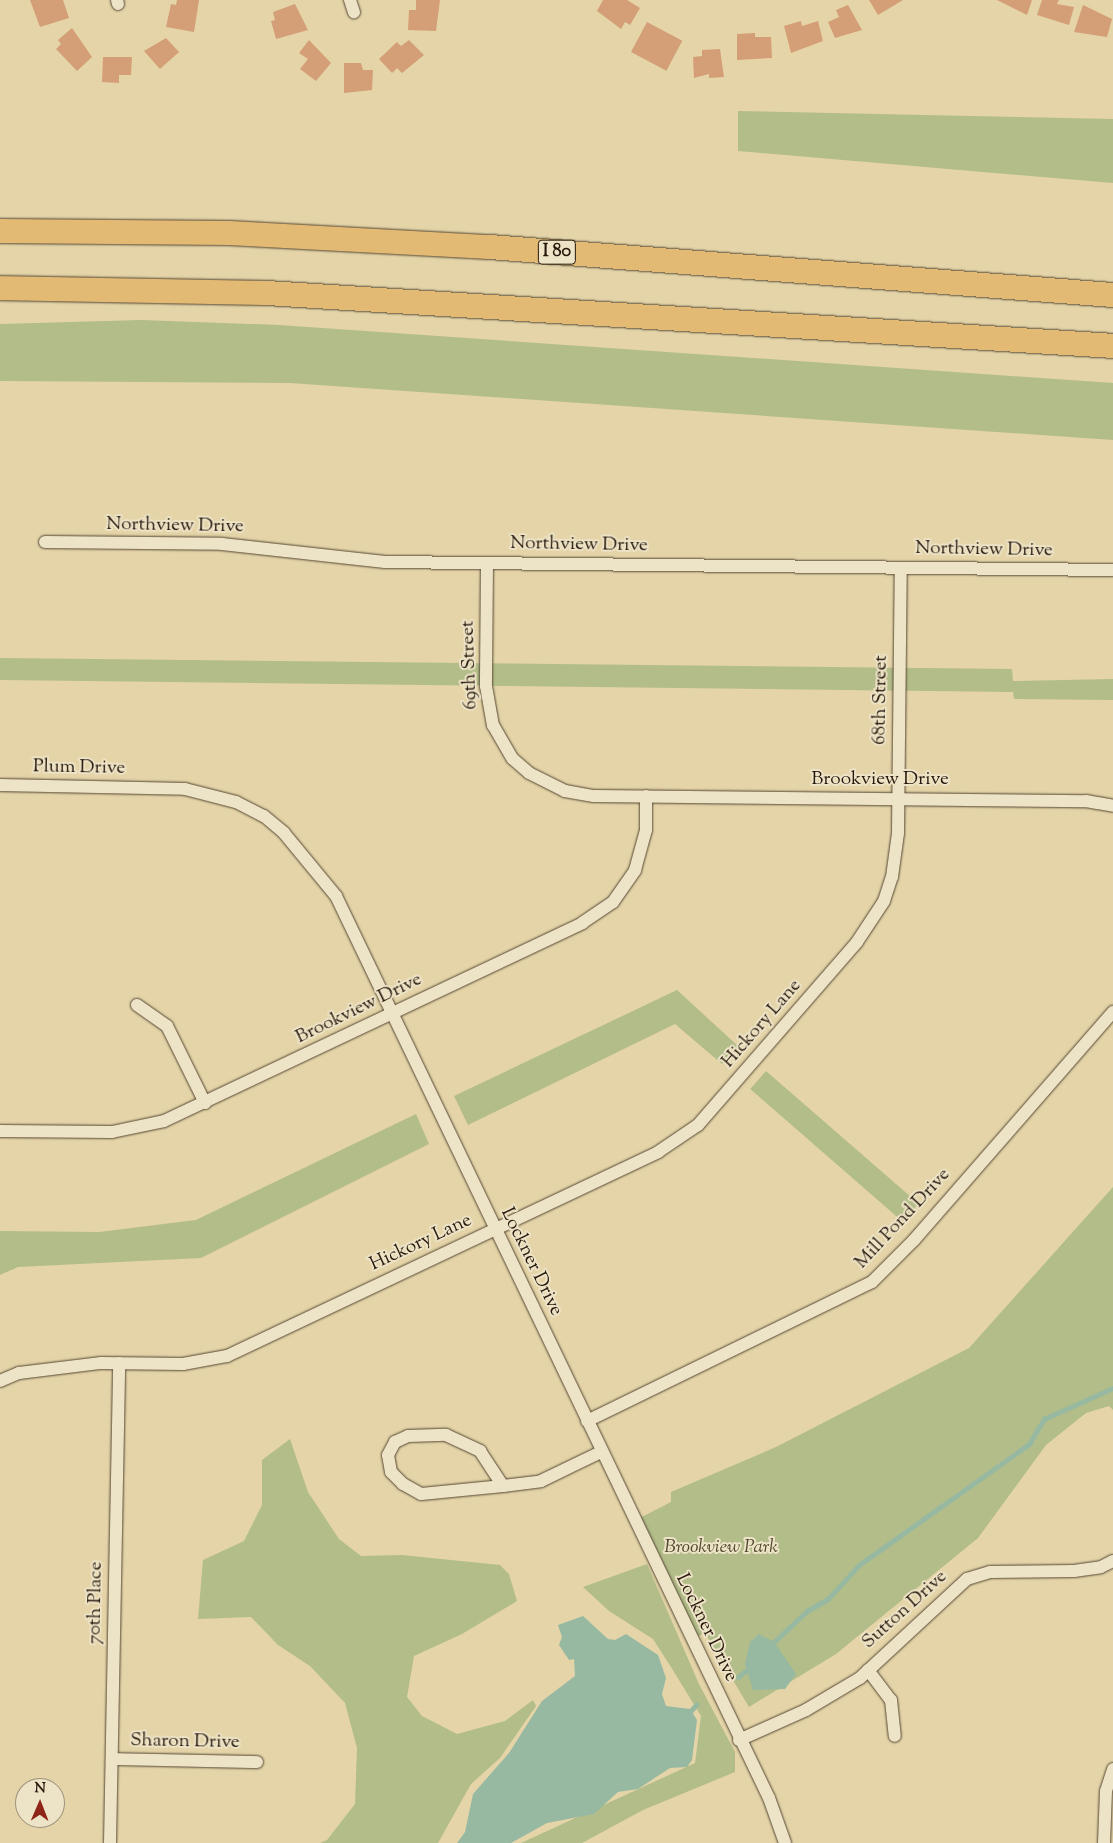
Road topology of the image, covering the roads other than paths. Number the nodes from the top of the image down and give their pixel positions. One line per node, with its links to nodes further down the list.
1 (0, 231): 3 (highway, I 80)
2 (0, 288): 4 (highway)
3 (1113, 295)
4 (1113, 346)
5 (45, 542): 6 (street, Northview Drive)
6 (487, 563): 7 (street, Northview Drive); 11 (street, 69th Street)
7 (901, 568): 8 (street, Northview Drive); 13 (street, 68th Street)
8 (1113, 570)
9 (0, 785): 10 (street, Plum Drive)
10 (158, 788): 18 (street, Lockner Drive)
11 (594, 796): 12 (street, Brookview Drive)
12 (646, 796): 13 (street, Brookview Drive); 18 (street, Brookview Drive)
13 (899, 799): 14 (street, Brookview Drive); 15 (street, 68th Street)
14 (1113, 806)
15 (857, 942): 21 (street, Hickory Lane)
16 (137, 1005): 19 (street)
17 (1113, 1012): 24 (street, Mill Pond Drive)
18 (392, 1015): 19 (street, Brookview Drive); 21 (street, Lockner Drive)
19 (204, 1103): 20 (street, Brookview Drive)
20 (0, 1131)
21 (494, 1229): 22 (street, Hickory Lane); 24 (street, Lockner Drive)
22 (119, 1363): 23 (street, Hickory Lane); 31 (street, 70th Place)
23 (0, 1381)
24 (586, 1420): 25 (street, Lockner Drive)
25 (601, 1452): 26 (street); 30 (street, Lockner Drive)
26 (503, 1486): 26 (street)
27 (1113, 1561): 28 (street, Sutton Drive)
28 (868, 1670): 29 (street); 30 (street, Sutton Drive)
29 (895, 1736)
30 (739, 1740): 35 (street, Lockner Drive)
31 (112, 1759): 32 (street, Sharon Drive); 34 (street, 70th Place)
32 (257, 1762)
33 (1113, 1769): 36 (street)
34 (110, 1843)
35 (785, 1843)
36 (1104, 1843)

